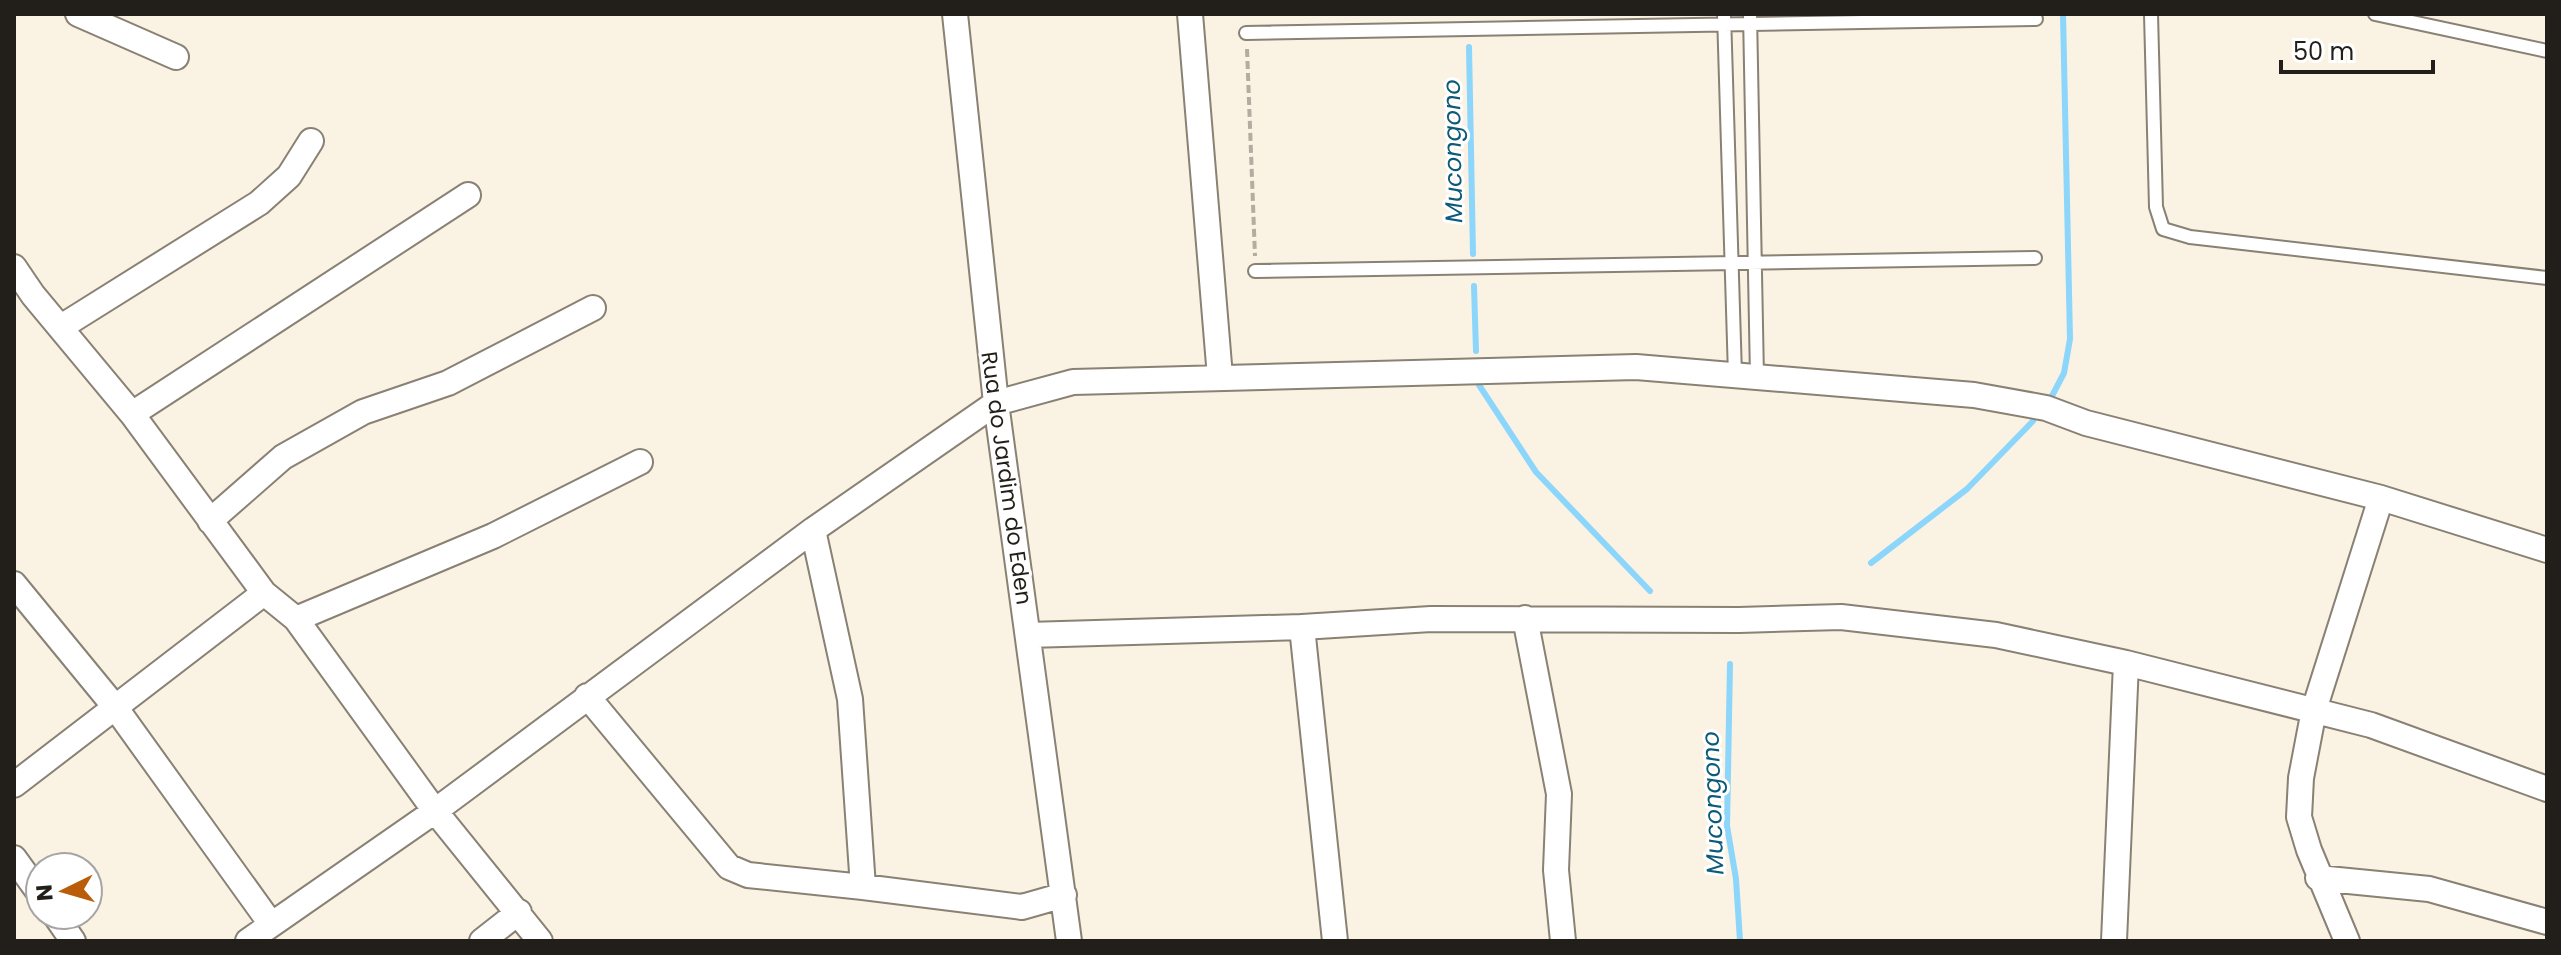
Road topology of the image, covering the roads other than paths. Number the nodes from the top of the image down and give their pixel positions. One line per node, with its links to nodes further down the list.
1 (78, 14): 11 (street)
2 (955, 14): 25 (street, Rua do Jardim do Eden)
3 (1190, 14): 24 (street)
4 (2151, 14): 19 (lane)
5 (2375, 14): 10 (lane)
6 (1725, 19): 7 (lane); 9 (lane); 15 (lane)
7 (1750, 19): 8 (lane); 16 (lane)
8 (2036, 19)
9 (1246, 33)
10 (2547, 51)
11 (176, 57)
12 (311, 141): 22 (street)
13 (468, 195): 26 (street)
14 (2035, 258): 16 (lane)
15 (1732, 263): 16 (lane); 18 (lane); 23 (lane)
16 (1754, 263): 23 (lane)
17 (14, 267): 20 (street)
18 (1255, 271)
19 (2547, 278)
20 (23, 299): 22 (street)
21 (593, 308): 29 (street)
22 (61, 327): 26 (street)
23 (1746, 376): 24 (street); 28 (street)
24 (1220, 377): 25 (street)
25 (996, 403): 30 (street); 38 (street, Rua do Jardim do Eden)
26 (132, 414): 29 (street)
27 (640, 462): 36 (street)
28 (2381, 498): 31 (street); 42 (street)
29 (210, 521): 33 (street)
30 (813, 530): 40 (street); 47 (street)
31 (2547, 550)
32 (14, 584): 34 (street)
33 (264, 593): 36 (street); 41 (street)
34 (25, 614): 41 (street)
35 (1525, 618): 37 (street); 39 (street); 57 (street)
36 (296, 619): 45 (street)
37 (1302, 627): 38 (street); 56 (street)
38 (1028, 635): 48 (street, Rua do Jardim do Eden)
39 (2126, 663): 42 (street); 58 (street)
40 (587, 696): 45 (street); 47 (street)
41 (115, 707): 43 (street); 51 (street)
42 (2314, 710): 44 (street); 46 (street)
43 (14, 785)
44 (2547, 789)
45 (435, 811): 49 (street); 51 (street)
46 (2318, 878): 50 (street); 59 (street)
47 (863, 887): 48 (street)
48 (1064, 895): 55 (street, Rua do Jardim do Eden)
49 (519, 912): 53 (street); 54 (street)
50 (2547, 922)
51 (271, 924): 52 (street)
52 (248, 941)
53 (482, 941)
54 (540, 941)
55 (1069, 941)
56 (1335, 941)
57 (1563, 941)
58 (2114, 941)
59 (2347, 941)

